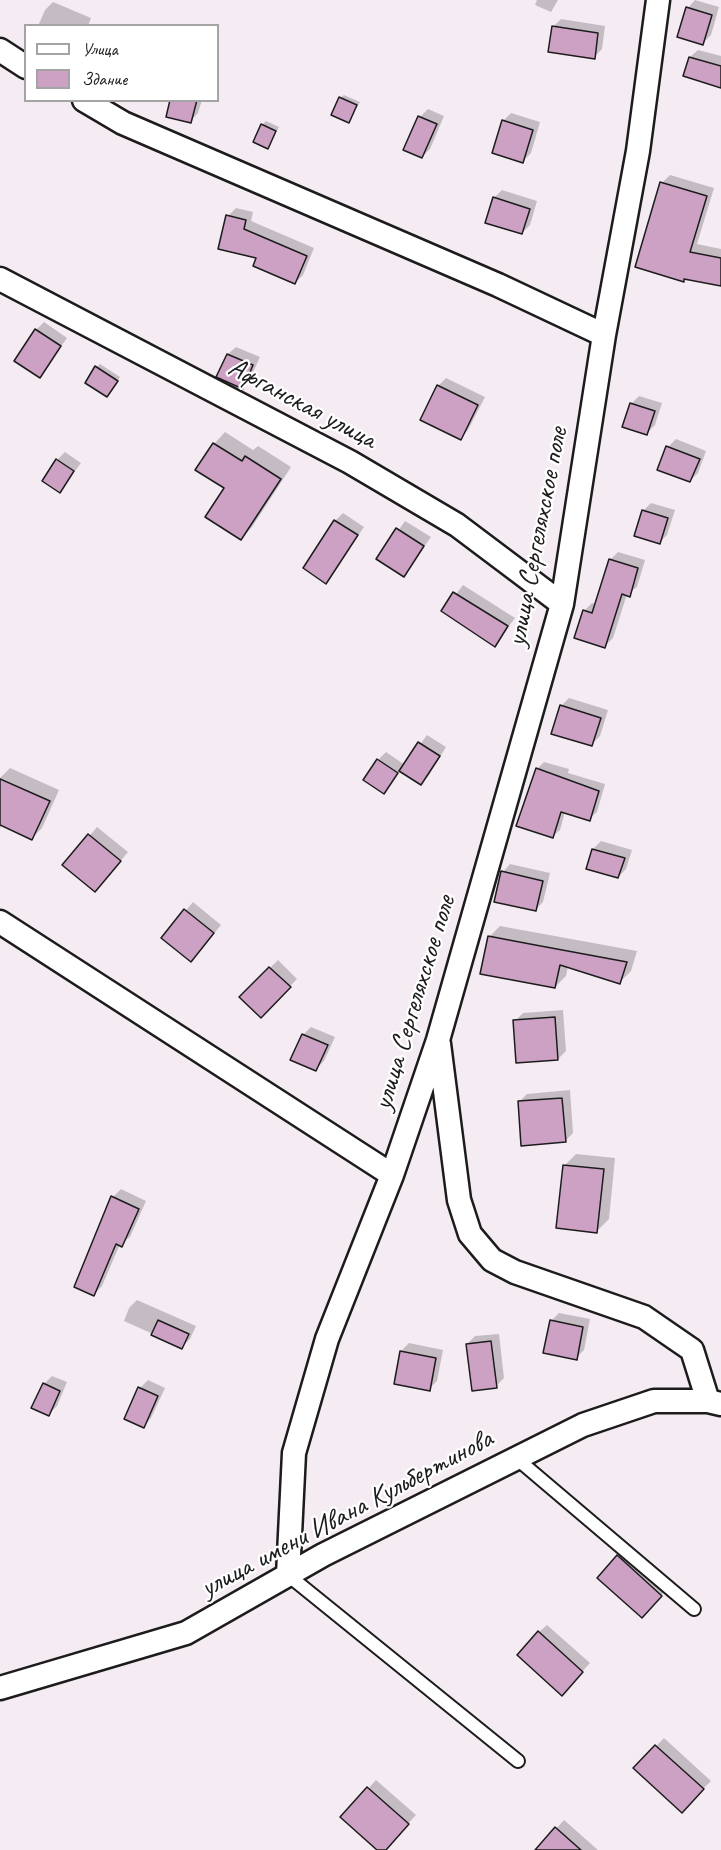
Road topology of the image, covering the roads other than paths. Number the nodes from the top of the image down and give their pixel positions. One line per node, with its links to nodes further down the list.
1 (658, 0): 6 (street, улица Сергеляхское поле)
2 (0, 50): 3 (street)
3 (24, 66)
4 (87, 102): 6 (street)
5 (0, 279): 7 (street, Афганская улица)
6 (604, 335): 7 (street, улица Сергеляхское поле)
7 (562, 604): 9 (street, улица Сергеляхское поле)
8 (0, 922): 10 (street)
9 (438, 1040): 10 (street, улица Сергеляхское поле); 11 (street)
10 (392, 1175): 13 (street, улица Сергеляхское поле)
11 (715, 1402): 12 (street, улица имени Ивана Кульбертинова)
12 (516, 1458): 13 (street, улица имени Ивана Кульбертинова); 14 (lane)
13 (288, 1575): 15 (street, улица имени Ивана Кульбертинова); 16 (lane)
14 (694, 1609)
15 (0, 1688)
16 (518, 1761)

